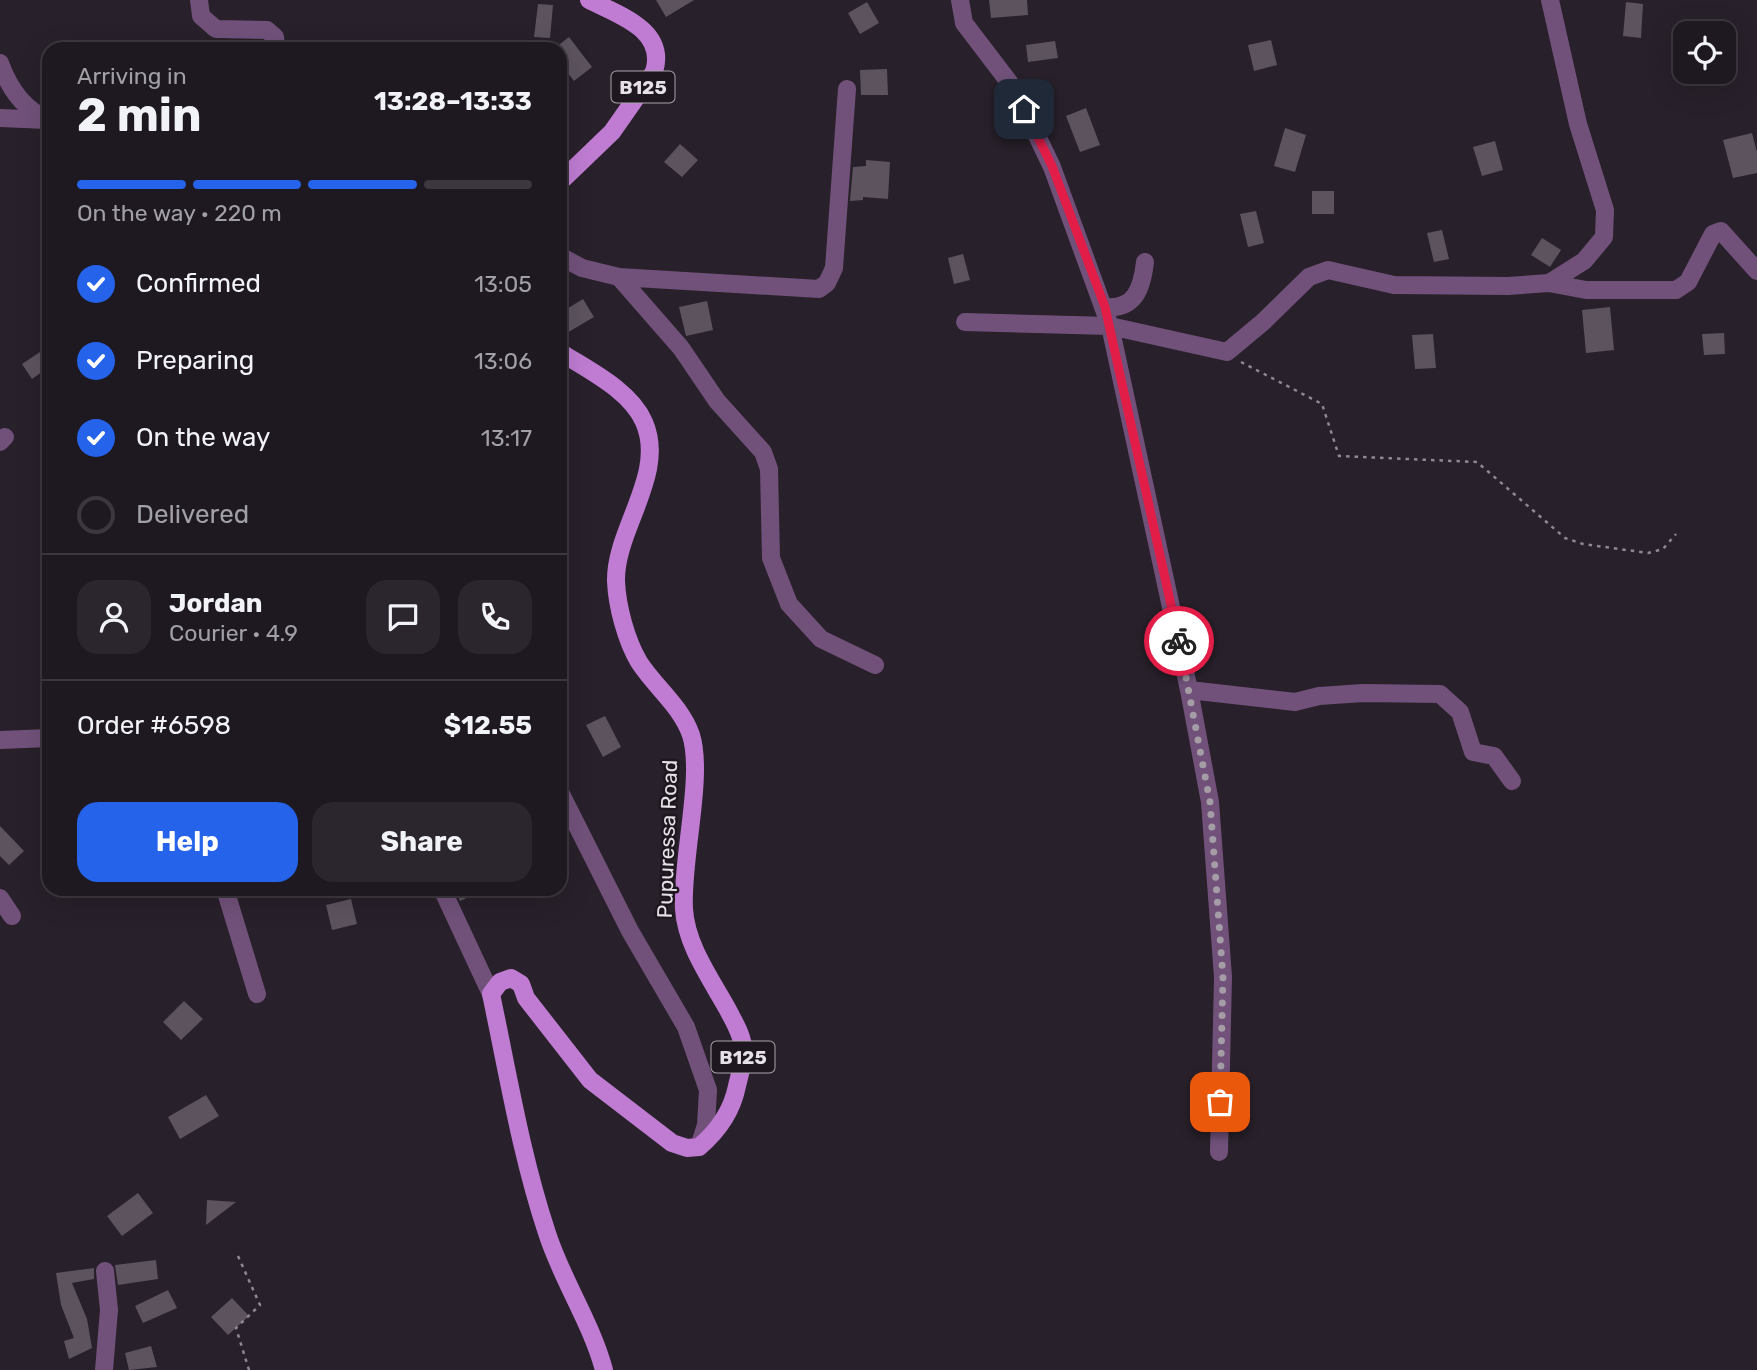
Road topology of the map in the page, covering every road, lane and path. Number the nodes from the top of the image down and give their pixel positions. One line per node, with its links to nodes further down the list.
1 (199, 0): 5 (street)
2 (589, 0): 11 (main road, B125)
3 (960, 0): 17 (street)
4 (1550, 0): 16 (street)
5 (275, 42)
6 (0, 63): 8 (street)
7 (847, 89): 15 (street)
8 (42, 116)
9 (0, 118): 10 (street)
10 (42, 120)
11 (567, 175)
12 (567, 260): 15 (street)
13 (1145, 262): 17 (street)
14 (1757, 271): 16 (street)
15 (619, 277): 23 (street)
16 (1549, 283): 20 (street)
17 (1105, 307): 19 (street)
18 (965, 322): 19 (street)
19 (1110, 326): 20 (street); 24 (street)
20 (1227, 352): 22 (path)
21 (567, 357): 35 (main road, Pupuressa Road / B125)
22 (1676, 534)
23 (875, 665)
24 (1189, 690): 27 (street); 36 (street)
25 (42, 738): 26 (street)
26 (0, 740)
27 (1512, 781)
28 (567, 806): 35 (street)
29 (227, 896): 33 (street)
30 (445, 896): 34 (street)
31 (0, 898): 32 (street)
32 (12, 916)
33 (257, 994)
34 (491, 994): 35 (main road); 41 (main road)
35 (699, 1147)
36 (1219, 1152)
37 (238, 1256): 40 (path)
38 (105, 1271): 39 (street)
39 (104, 1370)
40 (249, 1370)
41 (604, 1370)

